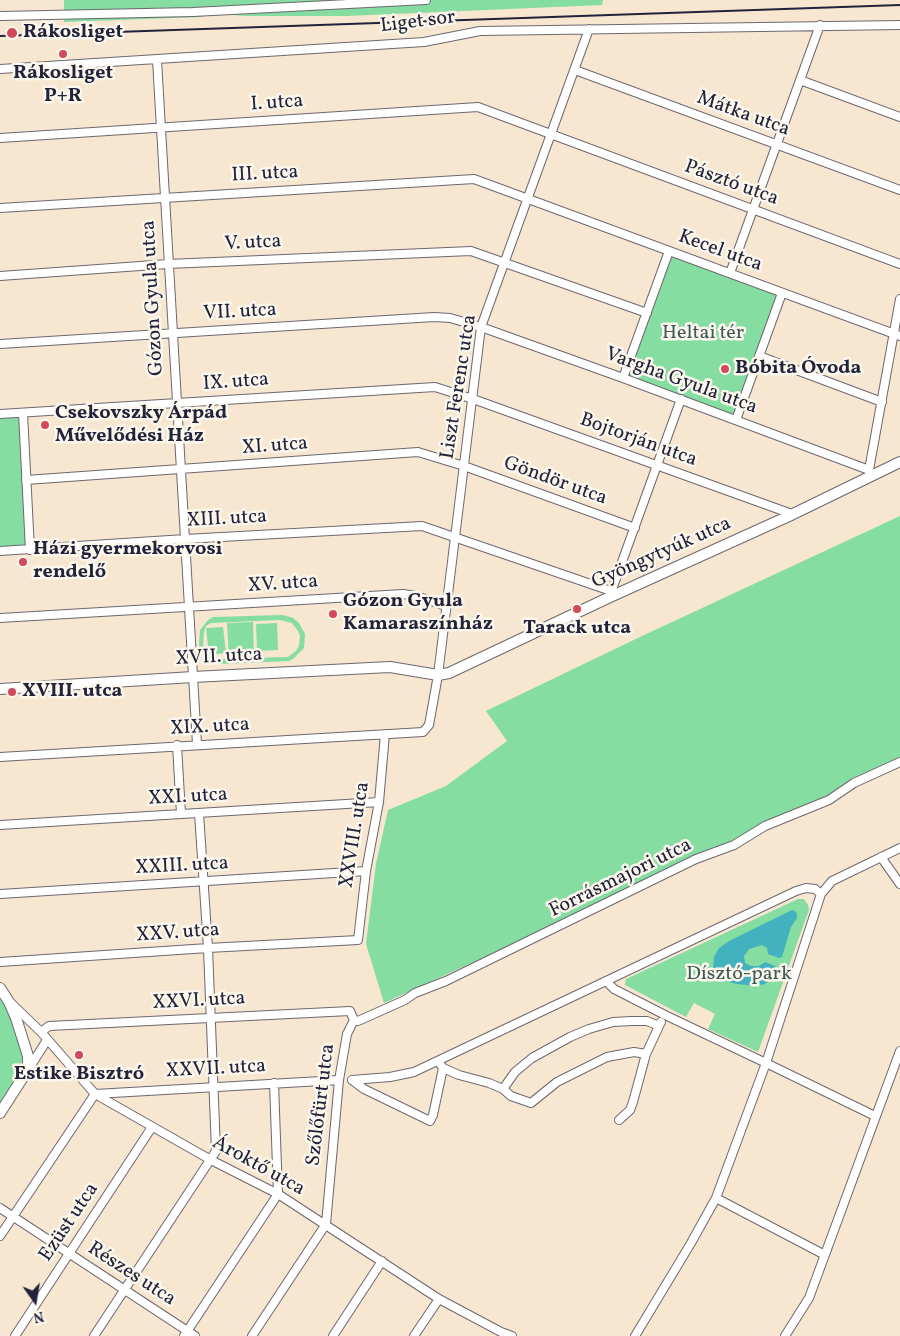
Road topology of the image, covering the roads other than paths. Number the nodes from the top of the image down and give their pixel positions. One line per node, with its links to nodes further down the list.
1 (426, 0): 2 (street)
2 (0, 16)
3 (820, 25): 4 (street, Liget sor); 5 (street, Liget sor); 9 (street)
4 (900, 25)
5 (589, 29): 6 (street, Liget sor); 8 (street, Liszt Ferenc utca)
6 (157, 60): 7 (street, Liget sor); 11 (street, Gózon Gyula utca)
7 (0, 69)
8 (575, 70): 12 (street, Liszt Ferenc utca); 14 (street, Mátka utca)
9 (800, 80): 10 (street); 14 (street)
10 (900, 117)
11 (160, 128): 12 (street, I. utca); 13 (street, I. utca); 16 (street, Gózon Gyula utca)
12 (551, 134): 17 (street, Liszt Ferenc utca); 19 (street, Pásztó utca)
13 (0, 138)
14 (776, 144): 15 (street, Mátka utca); 19 (street)
15 (900, 190)
16 (164, 197): 17 (street, III. utca); 18 (street, III. utca); 22 (street, Gózon Gyula utca)
17 (528, 198): 20 (street, Kecel utca); 21 (street, Liszt Ferenc utca)
18 (0, 208)
19 (752, 209): 23 (street, Pásztó utca); 24 (street)
20 (669, 251): 24 (street, Kecel utca); 28 (street)
21 (505, 263): 22 (street, V. utca); 28 (street, V. utca); 29 (street, Liszt Ferenc utca)
22 (168, 264): 25 (street, V. utca); 30 (street, Gózon Gyula utca)
23 (900, 264)
24 (730, 273): 26 (street, Kecel utca)
25 (0, 276)
26 (782, 293): 31 (street, Kecel utca); 33 (street)
27 (900, 299): 31 (street)
28 (647, 313): 34 (street)
29 (481, 327): 30 (street, VII. utca); 34 (street, Vargha Gyula utca); 35 (street, Liszt Ferenc utca)
30 (173, 333): 32 (street, VII. utca); 38 (street, Gózon Gyula utca)
31 (897, 336): 37 (street)
32 (0, 344)
33 (759, 356): 37 (street); 41 (street)
34 (623, 378): 36 (street, Vargha Gyula utca)
35 (473, 398): 38 (street, IX. utca); 43 (street, Liszt Ferenc utca); 44 (street, Bojtorján utca)
36 (681, 399): 41 (street, Vargha Gyula utca); 44 (street)
37 (882, 402): 46 (street)
38 (176, 403): 39 (street, IX. utca); 45 (street, Gózon Gyula utca)
39 (23, 413): 40 (street, IX. utca); 47 (street)
40 (0, 414)
41 (736, 420): 46 (street, Vargha Gyula utca)
42 (900, 462): 46 (street, Gyöngytyúk utca)
43 (464, 466): 45 (street, XI. utca); 49 (street, Göndör utca); 50 (street, Liszt Ferenc utca)
44 (657, 466): 48 (street, Bojtorján utca); 49 (street)
45 (180, 470): 47 (street, XI. utca); 51 (street, Gózon Gyula utca)
46 (870, 473): 48 (street, Gyöngytyúk utca)
47 (26, 480): 52 (street)
48 (792, 514): 54 (street, Gyöngytyúk utca)
49 (635, 528): 54 (street)
50 (455, 536): 51 (street, XIII. utca); 54 (street); 55 (street, Liszt Ferenc utca)
51 (185, 539): 52 (street, XIII. utca); 56 (street, Gózon Gyula utca)
52 (30, 550): 53 (street, XIII. utca)
53 (0, 552)
54 (610, 594): 58 (street, Gyöngytyúk utca)
55 (446, 606): 56 (street, XV. utca); 58 (street, Liszt Ferenc utca)
56 (188, 607): 57 (street, XV. utca); 59 (street, Gózon Gyula utca)
57 (0, 618)
58 (438, 675): 59 (street, XVII. utca); 61 (street, Liszt Ferenc utca)
59 (193, 676): 60 (street, XVII. utca); 63 (street, Gózon Gyula utca)
60 (0, 688)
61 (423, 732): 62 (street, XIX. utca)
62 (385, 734): 63 (street, XIX. utca); 67 (street, XXVIII. utca)
63 (197, 744): 64 (street, XIX. utca)
64 (177, 746): 65 (street, XIX. utca); 69 (street)
65 (0, 757)
66 (900, 762): 86 (street, Forrásmajori utca)
67 (379, 802): 68 (street, XXI. utca); 73 (street, XXVIII. utca)
68 (199, 813): 69 (street, XXI. utca); 74 (street)
69 (181, 814): 70 (street, XXI. utca)
70 (0, 825)
71 (900, 848): 72 (street)
72 (881, 857): 75 (street); 77 (street)
73 (366, 871): 74 (street, XXIII. utca); 78 (street, XXVIII. utca)
74 (203, 882): 76 (street, XXIII. utca); 79 (street)
75 (900, 884)
76 (0, 894)
77 (821, 894): 81 (street); 93 (street)
78 (358, 940): 79 (street, XXV. utca)
79 (208, 948): 80 (street, XXV. utca); 85 (street)
80 (0, 962)
81 (606, 981): 84 (street); 92 (street)
82 (0, 988): 83 (street)
83 (9, 1002): 88 (street, Ároktő utca); 95 (street)
84 (665, 1015): 87 (street); 93 (street)
85 (210, 1018): 86 (street, XXVI. utca); 88 (street, XXVI. utca); 98 (street)
86 (354, 1020): 96 (street, Szőlőfürt utca)
87 (659, 1026): 91 (street); 99 (street)
88 (41, 1032): 89 (street, Ároktő utca)
89 (47, 1040): 95 (street); 100 (street, Ároktő utca)
90 (900, 1052): 102 (street)
91 (646, 1054): 99 (street); 103 (street)
92 (438, 1061): 94 (street); 94 (street)
93 (766, 1063): 102 (street); 107 (street)
94 (443, 1068): 99 (street)
95 (27, 1071): 101 (street)
96 (339, 1080): 97 (street, XXVII. utca); 110 (street, Szőlőfürt utca)
97 (274, 1084): 98 (street, XXVII. utca); 106 (street)
98 (213, 1086): 100 (street, XXVII. utca); 105 (street)
99 (502, 1089)
100 (95, 1094): 104 (street, Ároktő utca); 109 (street)
101 (0, 1113)
102 (875, 1116): 113 (street)
103 (619, 1120)
104 (152, 1127): 105 (street, Ároktő utca); 112 (street, Ezüst utca)
105 (211, 1160): 106 (street, Ároktő utca); 115 (street)
106 (278, 1194): 110 (street, Ároktő utca); 117 (street)
107 (716, 1198): 113 (street); 126 (street)
108 (0, 1208): 109 (street, Részes utca)
109 (13, 1217): 111 (street); 112 (street, Részes utca)
110 (326, 1224): 114 (street, Ároktő utca); 122 (street)
111 (0, 1236)
112 (68, 1254): 115 (street, Részes utca); 119 (street, Ezüst utca)
113 (825, 1255): 127 (street)
114 (382, 1261): 116 (street, Ároktő utca); 123 (street)
115 (124, 1290): 117 (street, Részes utca); 120 (street)
116 (439, 1298): 118 (street, Ároktő utca); 124 (street)
117 (186, 1333): 121 (street, Részes utca)
118 (494, 1333): 125 (street, Ároktő utca)
119 (15, 1336)
120 (94, 1336)
121 (195, 1336)
122 (252, 1336)
123 (333, 1336)
124 (414, 1336)
125 (512, 1336)
126 (635, 1336)
127 (785, 1336)

